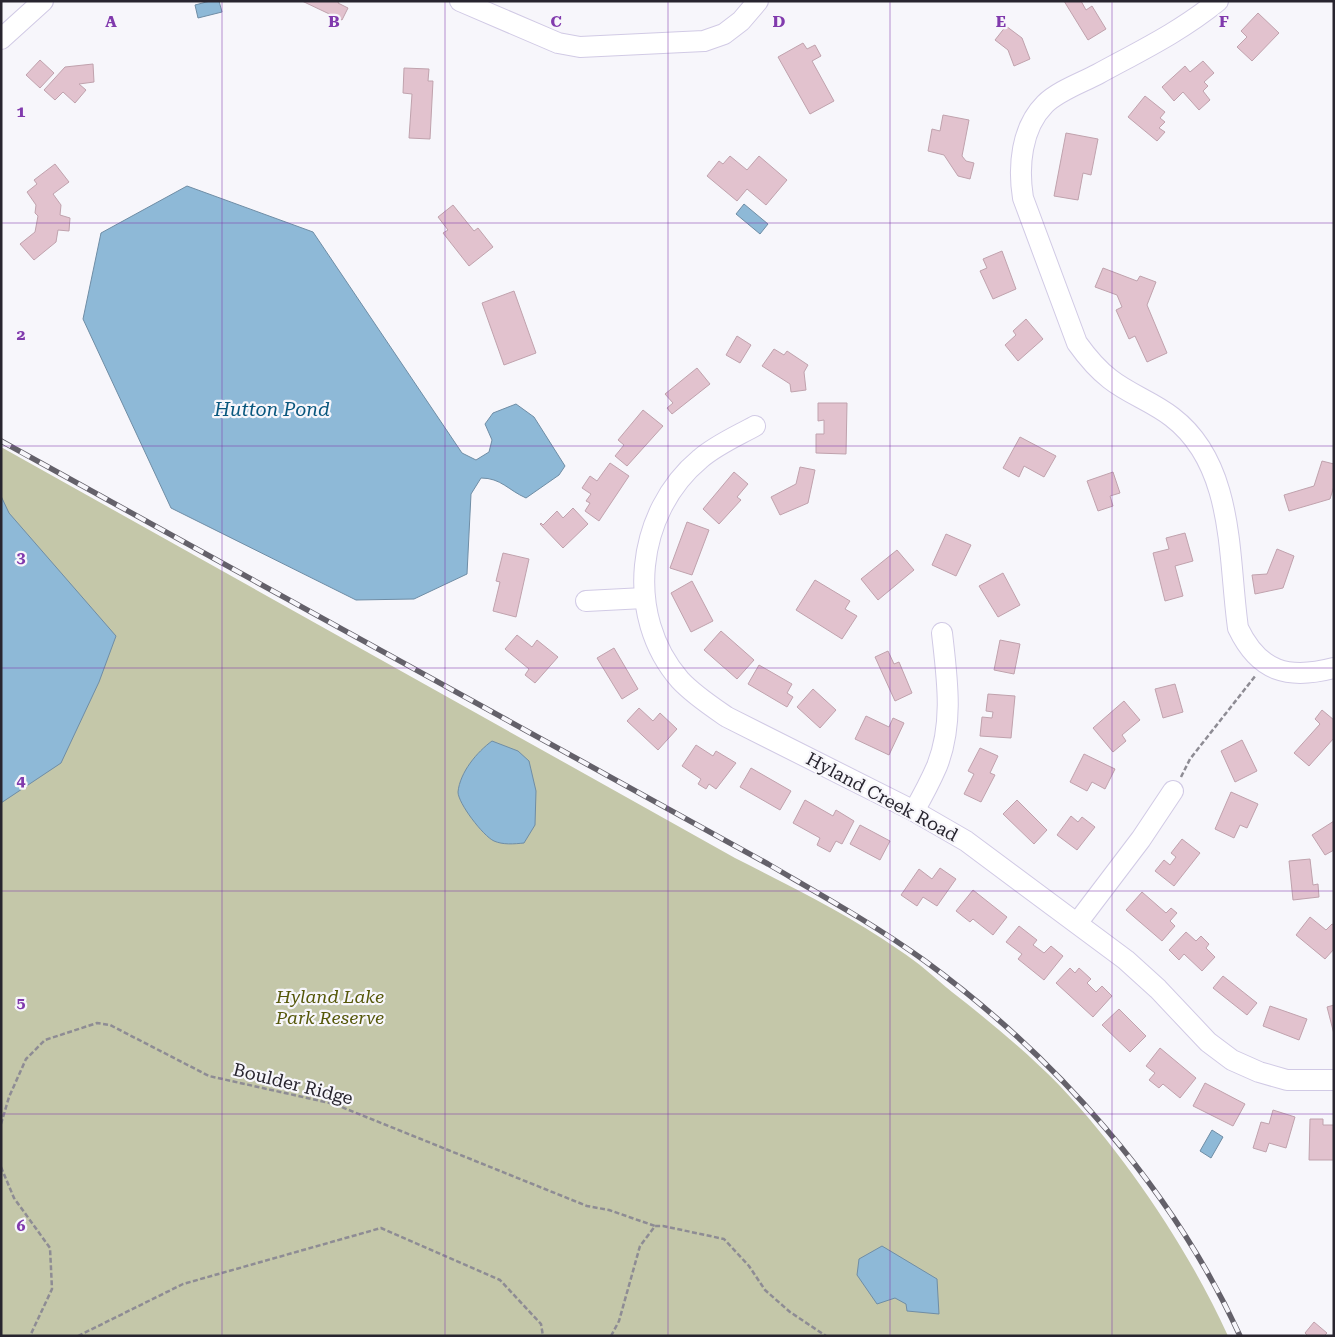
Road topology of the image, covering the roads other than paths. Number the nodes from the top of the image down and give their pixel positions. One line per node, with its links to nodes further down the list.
1 (43, 1): 5 (street)
2 (460, 1): 3 (street)
3 (758, 1)
4 (1218, 1): 10 (street)
5 (1, 39)
6 (756, 426): 7 (street, Hyland Creek Road)
7 (644, 598): 8 (street); 12 (street, Hyland Creek Road)
8 (586, 601)
9 (942, 633): 12 (street)
10 (1334, 668)
11 (1173, 791): 13 (street)
12 (914, 811): 13 (street, Hyland Creek Road)
13 (1078, 922): 14 (street, Hyland Creek Road)
14 (1334, 1080)

